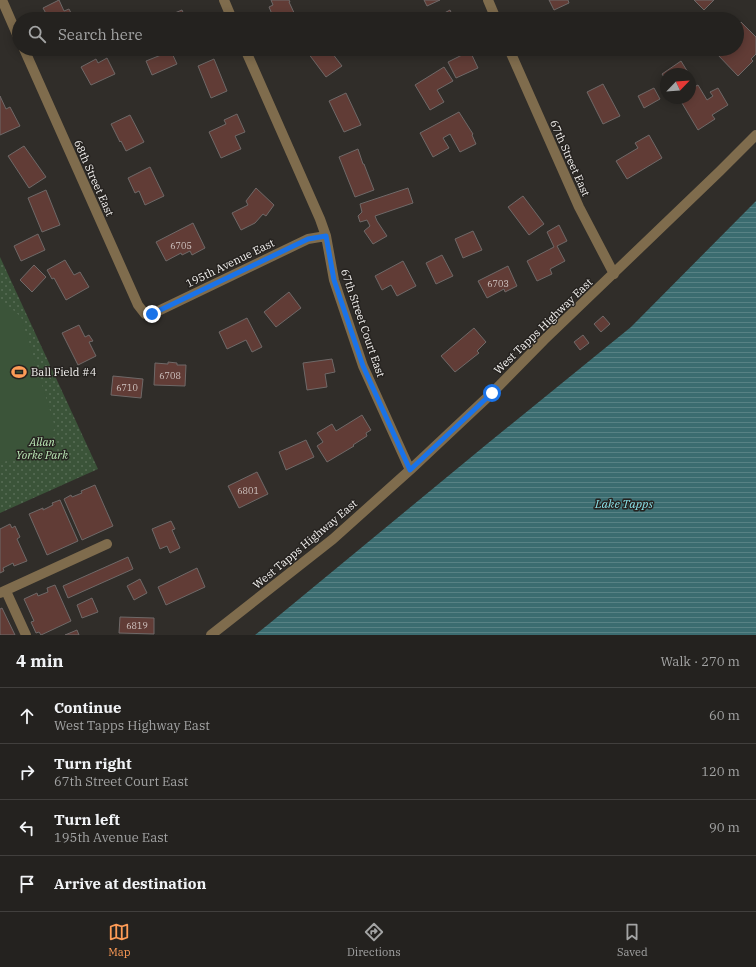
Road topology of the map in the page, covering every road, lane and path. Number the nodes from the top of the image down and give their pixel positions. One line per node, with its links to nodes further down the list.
1 (2, 0): 6 (street)
2 (224, 0): 4 (street)
3 (488, 0): 5 (street)
4 (229, 12)
5 (493, 12)
6 (12, 23)
7 (27, 56): 13 (street, 68th Street East)
8 (248, 56): 11 (street, 67th Street Court East)
9 (512, 56): 12 (street, 67th Street East)
10 (756, 135): 12 (street, West Tapps Highway East)
11 (326, 236): 13 (street, 195th Avenue East); 14 (street, 67th Street Court East)
12 (614, 274): 14 (street, West Tapps Highway East)
13 (146, 314)
14 (410, 470): 18 (street, West Tapps Highway East)
15 (107, 544): 16 (street)
16 (3, 592): 17 (street)
17 (26, 635)
18 (211, 635)

